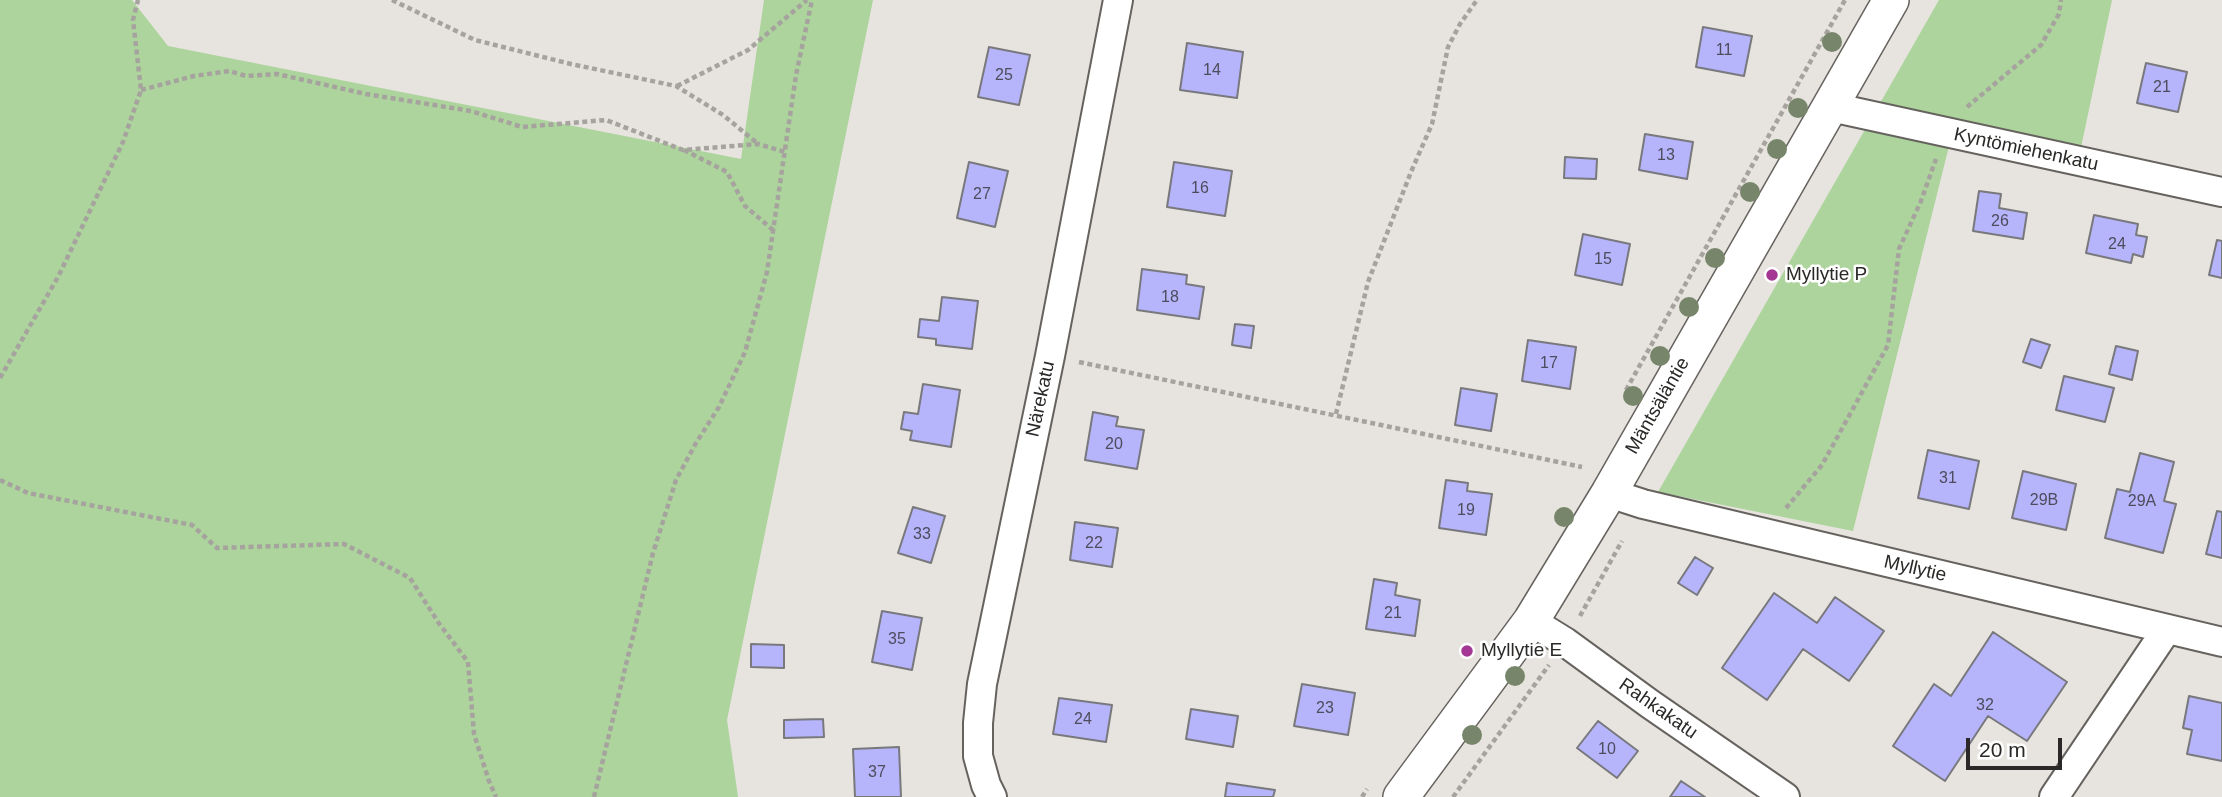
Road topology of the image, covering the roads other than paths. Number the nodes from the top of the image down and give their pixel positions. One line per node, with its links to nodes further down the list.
1 (1118, 0): 9 (street, Närekatu)
2 (1891, 0): 3 (street, Mäntsäläntie)
3 (1830, 107): 4 (street, Kyntömiehenkatu); 5 (street, Mäntsäläntie)
4 (2222, 192)
5 (1608, 493): 6 (street, Mäntsäläntie); 7 (street, Myllytie)
6 (1531, 621): 10 (street, Mäntsäläntie); 11 (street, Rahkakatu)
7 (2167, 629): 8 (street, Myllytie); 12 (street)
8 (2222, 642)
9 (992, 797)
10 (1401, 797)
11 (1785, 797)
12 (2054, 797)

